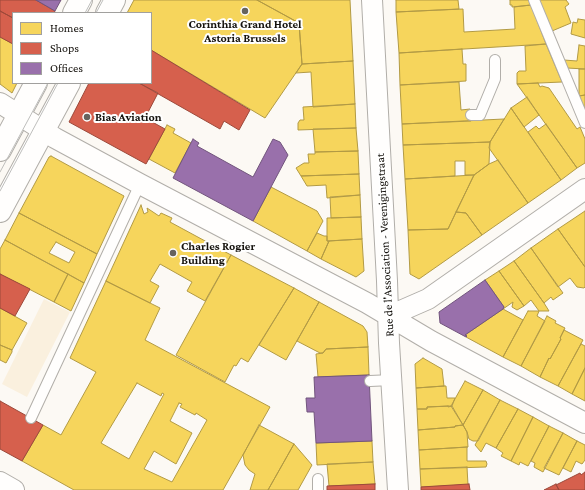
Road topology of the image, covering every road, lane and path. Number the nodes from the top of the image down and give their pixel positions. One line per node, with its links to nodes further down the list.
1 (81, 0): 5 (street)
2 (114, 0): 6 (street)
3 (372, 0): 19 (street, Rue de l'Association - Verenigingstraat)
4 (534, 0): 13 (lane)
5 (75, 12)
6 (108, 12)
7 (495, 60): 11 (lane)
8 (35, 84): 12 (street)
9 (68, 84): 14 (street)
10 (0, 103): 12 (street)
11 (471, 115)
12 (18, 116): 14 (street); 15 (street)
13 (585, 123)
14 (44, 131): 16 (street); 18 (street)
15 (0, 150)
16 (140, 184): 19 (street); 22 (lane)
17 (585, 189): 19 (street)
18 (0, 211)
19 (388, 316): 20 (street, Rue de l'Association - Verenigingstraat); 23 (street)
20 (392, 380): 21 (lane); 28 (street, Rue de l'Association - Verenigingstraat)
21 (370, 381)
22 (30, 418)
23 (585, 423)
24 (318, 479): 27 (lane)
25 (0, 482): 26 (street)
26 (14, 490)
27 (318, 490)
28 (398, 490)

